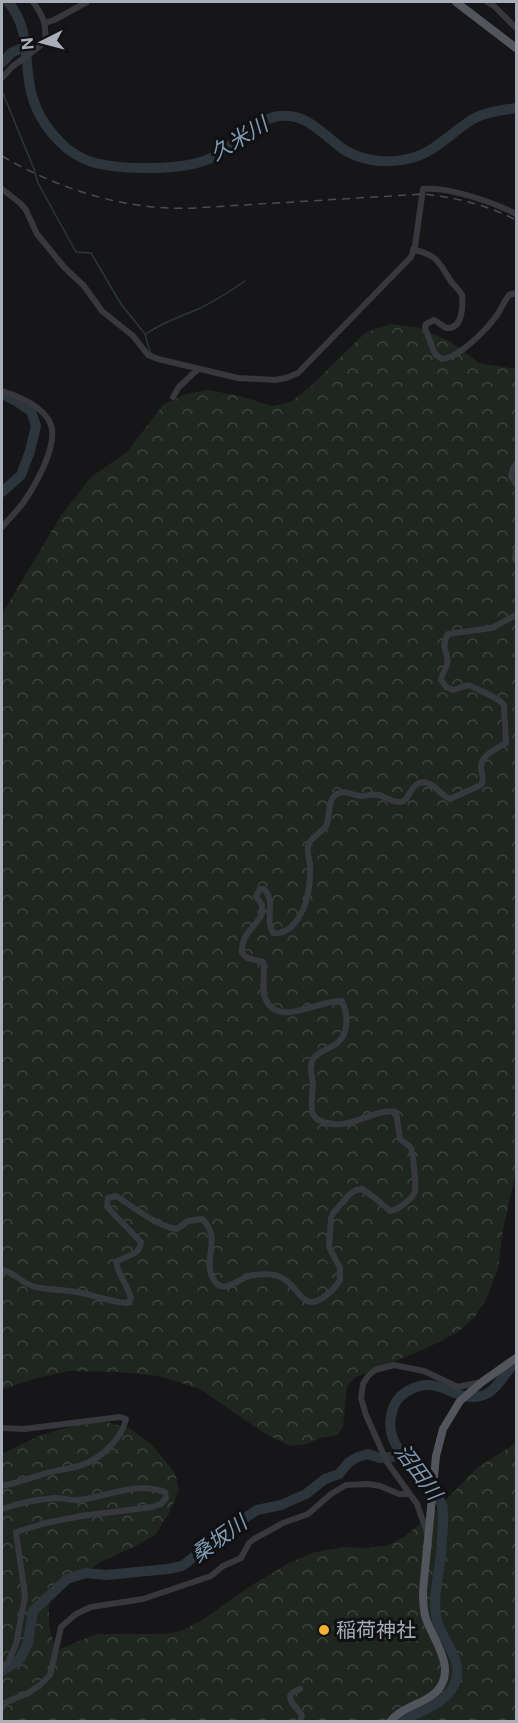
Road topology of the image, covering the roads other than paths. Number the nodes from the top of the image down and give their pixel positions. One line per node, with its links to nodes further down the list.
1 (33, 2): 5 (street)
2 (87, 2): 5 (street)
3 (456, 2): 7 (main road)
4 (487, 2): 6 (street)
5 (45, 23): 8 (street)
6 (516, 28)
7 (516, 48)
8 (2, 78)
9 (2, 189): 13 (street)
10 (516, 214): 11 (street)
11 (414, 249): 12 (street); 13 (street)
12 (516, 293)
13 (198, 369): 15 (street)
14 (2, 392): 18 (street)
15 (173, 397)
16 (516, 464): 17 (street)
17 (516, 484)
18 (2, 527)
19 (516, 551): 20 (street)
20 (516, 561)
21 (516, 615): 22 (street)
22 (2, 1270)
23 (516, 1358): 24 (main road)
24 (482, 1382): 27 (street); 29 (main road)
25 (2, 1428): 26 (street)
26 (2, 1486)
27 (409, 1494): 29 (street); 32 (street)
28 (2, 1509): 30 (street)
29 (428, 1535): 34 (main road)
30 (2, 1666)
31 (300, 1689): 33 (street)
32 (2, 1704)
33 (300, 1722)
34 (390, 1722)

